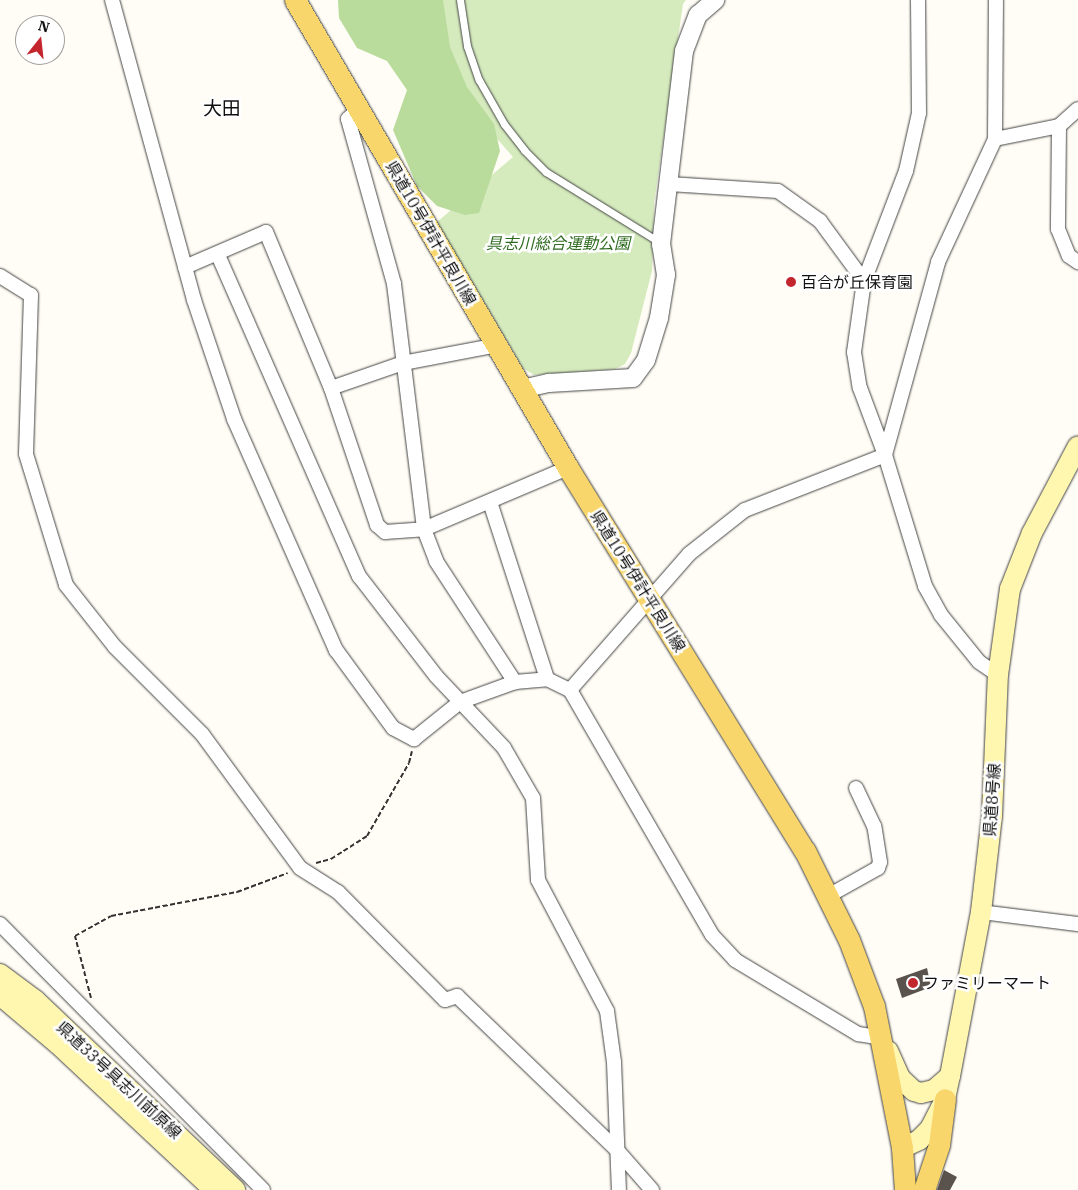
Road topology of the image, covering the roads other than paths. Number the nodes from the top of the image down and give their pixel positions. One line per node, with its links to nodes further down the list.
1 (112, 0): 15 (street)
2 (295, 0): 7 (main road, 県道10号伊計平良川線)
3 (460, 0): 12 (lane)
4 (715, 0): 11 (street)
5 (918, 0): 17 (street)
6 (996, 0): 10 (street)
7 (359, 109): 18 (main road, 県道10号伊計平良川線); 19 (street)
8 (1078, 109): 9 (street)
9 (1059, 126): 10 (street); 14 (street)
10 (995, 139): 23 (street)
11 (669, 184): 12 (street); 17 (street)
12 (661, 244): 21 (street)
13 (218, 255): 15 (street); 20 (street); 32 (street)
14 (1078, 262)
15 (185, 267): 32 (street)
16 (0, 276): 44 (street)
17 (864, 281): 23 (street)
18 (496, 345): 19 (street); 21 (main road, 県道10号伊計平良川線)
19 (403, 363): 20 (street); 26 (street)
20 (331, 388): 26 (street)
21 (522, 389): 24 (main road, 県道10号伊計平良川線)
22 (1078, 446): 28 (main road, 県道8号線)
23 (885, 456): 27 (street); 28 (street)
24 (568, 468): 25 (street); 27 (main road, 県道10号伊計平良川線)
25 (490, 502): 26 (street); 29 (street)
26 (424, 529): 30 (street)
27 (649, 599): 31 (street); 34 (main road, 県道10号伊計平良川線)
28 (998, 675): 35 (main road, 県道8号線)
29 (547, 679): 30 (street); 31 (street)
30 (515, 682): 32 (street)
31 (570, 690): 40 (street)
32 (460, 702): 44 (street)
33 (856, 788): 34 (street)
34 (828, 896): 40 (main road, 県道10号伊計平良川線)
35 (981, 912): 37 (street); 41 (main road, 県道8号線)
36 (0, 924): 47 (street)
37 (1078, 924)
38 (0, 974): 46 (main road, 県道33号具志川前原線)
39 (0, 995): 45 (main road, 県道33号具志川前原線)
40 (882, 1038): 41 (main road); 43 (main road, 県道10号伊計平良川線)
41 (950, 1076): 42 (main road, 県道8号線)
42 (945, 1099): 43 (main road, 県道8号線); 51 (main road)
43 (902, 1148): 50 (main road, 県道10号伊計平良川線)
44 (616, 1149): 48 (street); 49 (street)
45 (214, 1190)
46 (235, 1190)
47 (263, 1190)
48 (619, 1190)
49 (652, 1190)
50 (905, 1190)
51 (924, 1190)

